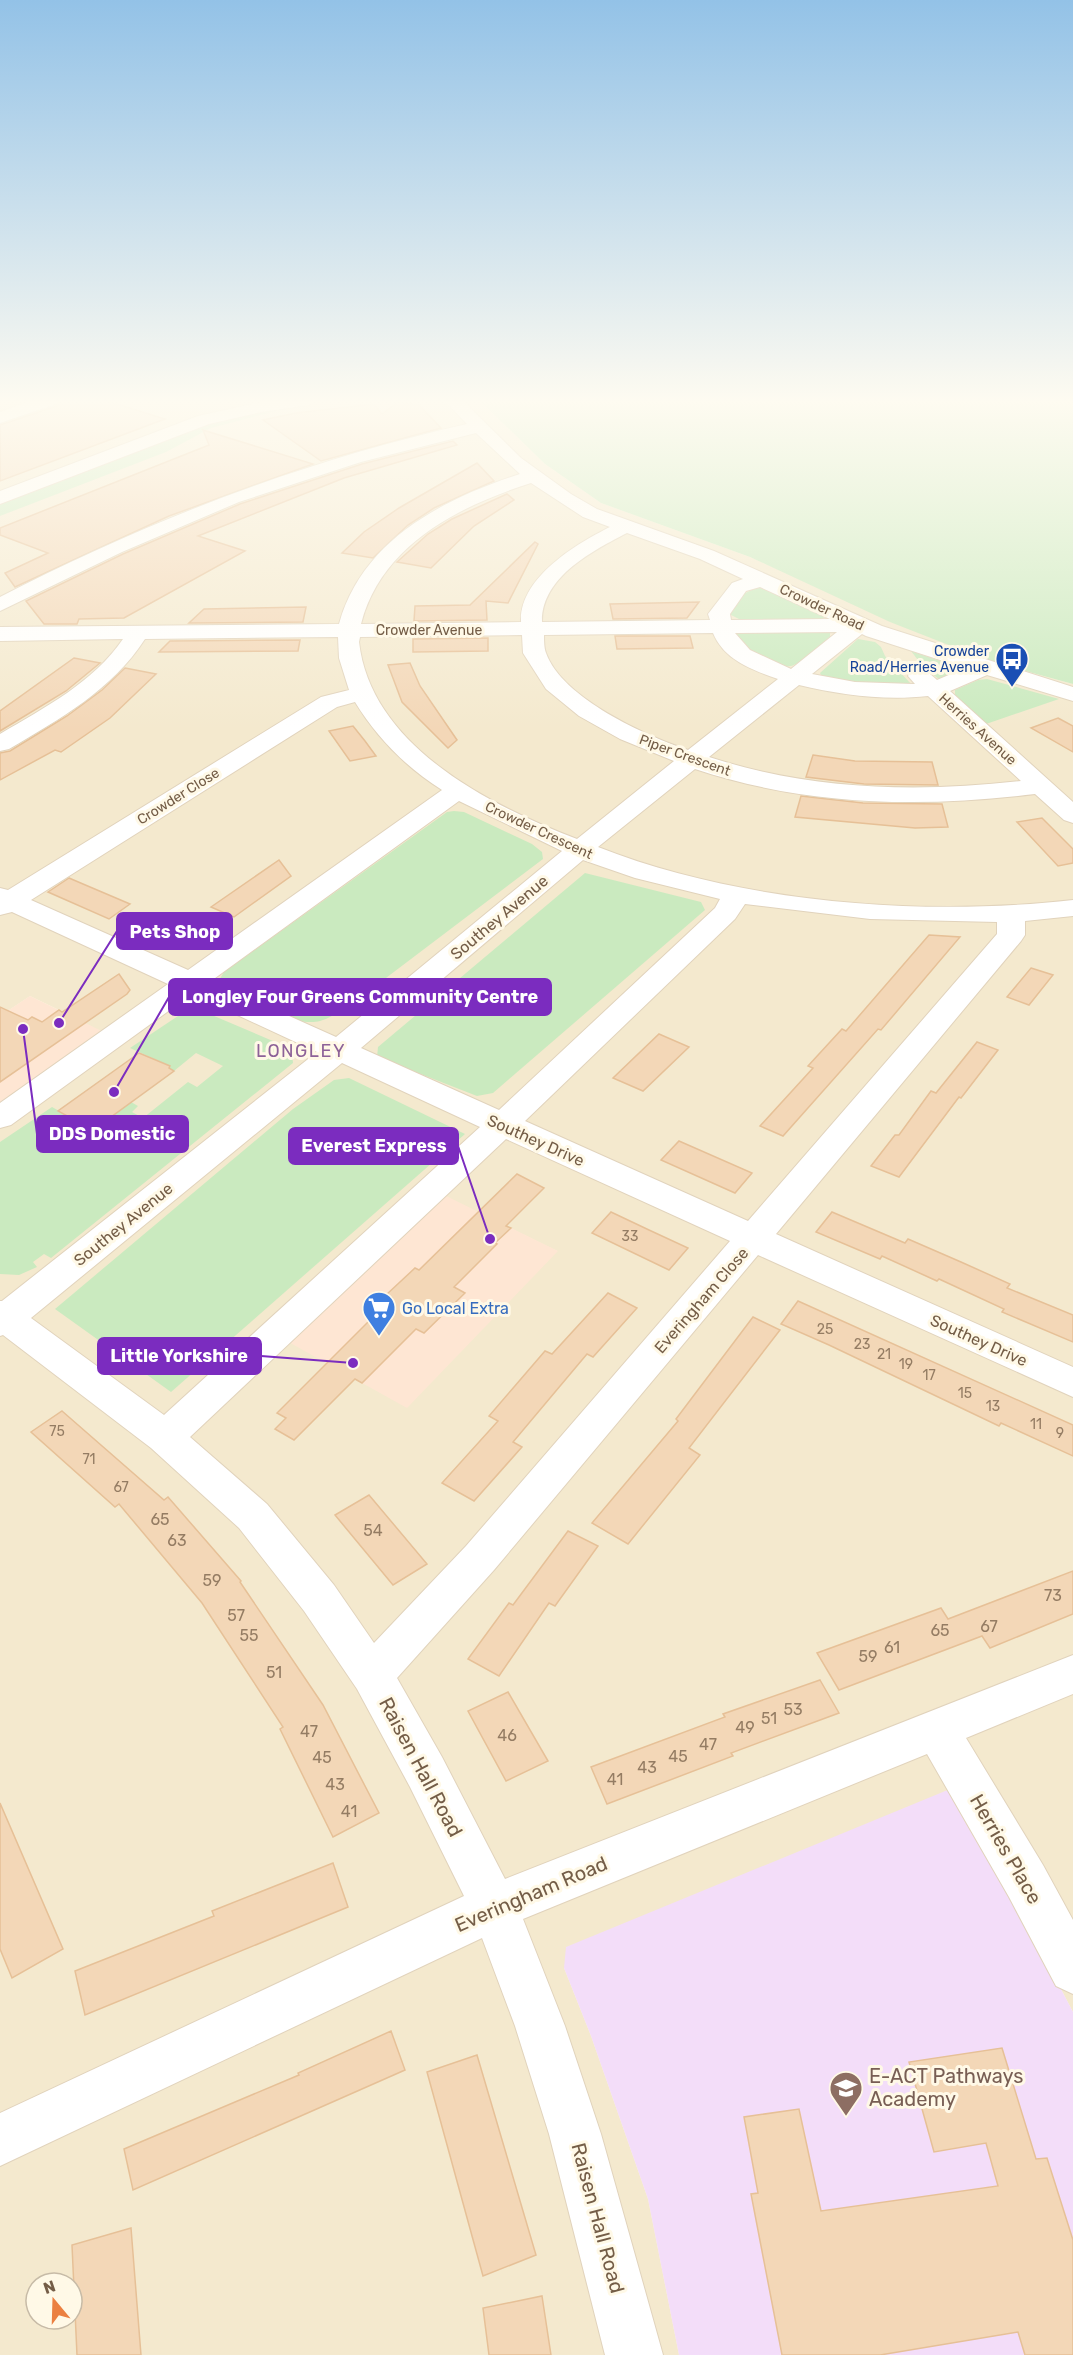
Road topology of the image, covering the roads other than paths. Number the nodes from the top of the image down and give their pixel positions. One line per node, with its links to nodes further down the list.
1 (208, 510): 6 (street)
2 (448, 510): 10 (street, Crowder Crescent)
3 (585, 510): 4 (street, Crowder Road)
4 (624, 527): 5 (street, Crowder Road); 9 (street, Piper Crescent)
5 (763, 579): 7 (street, Crowder Road); 8 (street, Crowder Road)
6 (0, 604)
7 (859, 625): 8 (street, Crowder Avenue); 13 (street, Crowder Road); 15 (street, Southey Avenue)
8 (723, 627): 9 (street, Crowder Avenue); 15 (street)
9 (529, 629): 10 (street, Crowder Avenue); 20 (street, Piper Crescent)
10 (348, 630): 11 (street, Crowder Avenue); 17 (street, Crowder Crescent)
11 (139, 632): 12 (street, Crowder Avenue); 19 (street)
12 (0, 634)
13 (891, 637): 14 (street, Crowder Road); 16 (street, Herries Avenue)
14 (984, 668): 16 (street); 18 (street, Crowder Road)
15 (795, 678): 16 (street); 20 (street, Southey Avenue)
16 (933, 689): 21 (street, Herries Avenue)
17 (360, 694): 22 (street, Crowder Crescent); 26 (street, Crowder Close)
18 (1073, 694)
19 (0, 744)
20 (693, 760): 21 (street, Piper Crescent); 24 (street, Southey Avenue)
21 (1040, 786): 23 (street, Herries Avenue)
22 (457, 790): 24 (street, Crowder Crescent); 29 (street)
23 (1073, 815)
24 (579, 850): 25 (street, Crowder Crescent); 30 (street, Southey Avenue)
25 (736, 896): 28 (street, Crowder Crescent); 32 (street)
26 (3, 901): 29 (street, Southey Drive)
27 (1073, 908): 28 (street, Crowder Crescent)
28 (1009, 914): 33 (street, Everingham Close)
29 (190, 982): 30 (street, Southey Drive); 31 (street)
30 (339, 1050): 32 (street, Southey Drive); 34 (street, Southey Avenue)
31 (0, 1118)
32 (503, 1124): 33 (street, Southey Drive); 36 (street)
33 (754, 1238): 35 (street, Southey Drive); 38 (street, Everingham Close)
34 (2, 1318): 36 (street, Raisen Hall Road)
35 (1073, 1383)
36 (165, 1437): 38 (street, Raisen Hall Road)
37 (1073, 1674): 39 (street, Everingham Road)
38 (372, 1675): 40 (street, Raisen Hall Road)
39 (937, 1730): 40 (street, Everingham Road); 41 (street, Herries Place)
40 (494, 1907): 42 (street, Everingham Road); 43 (street, Raisen Hall Road)
41 (1073, 1968)
42 (0, 2140)
43 (634, 2355)

